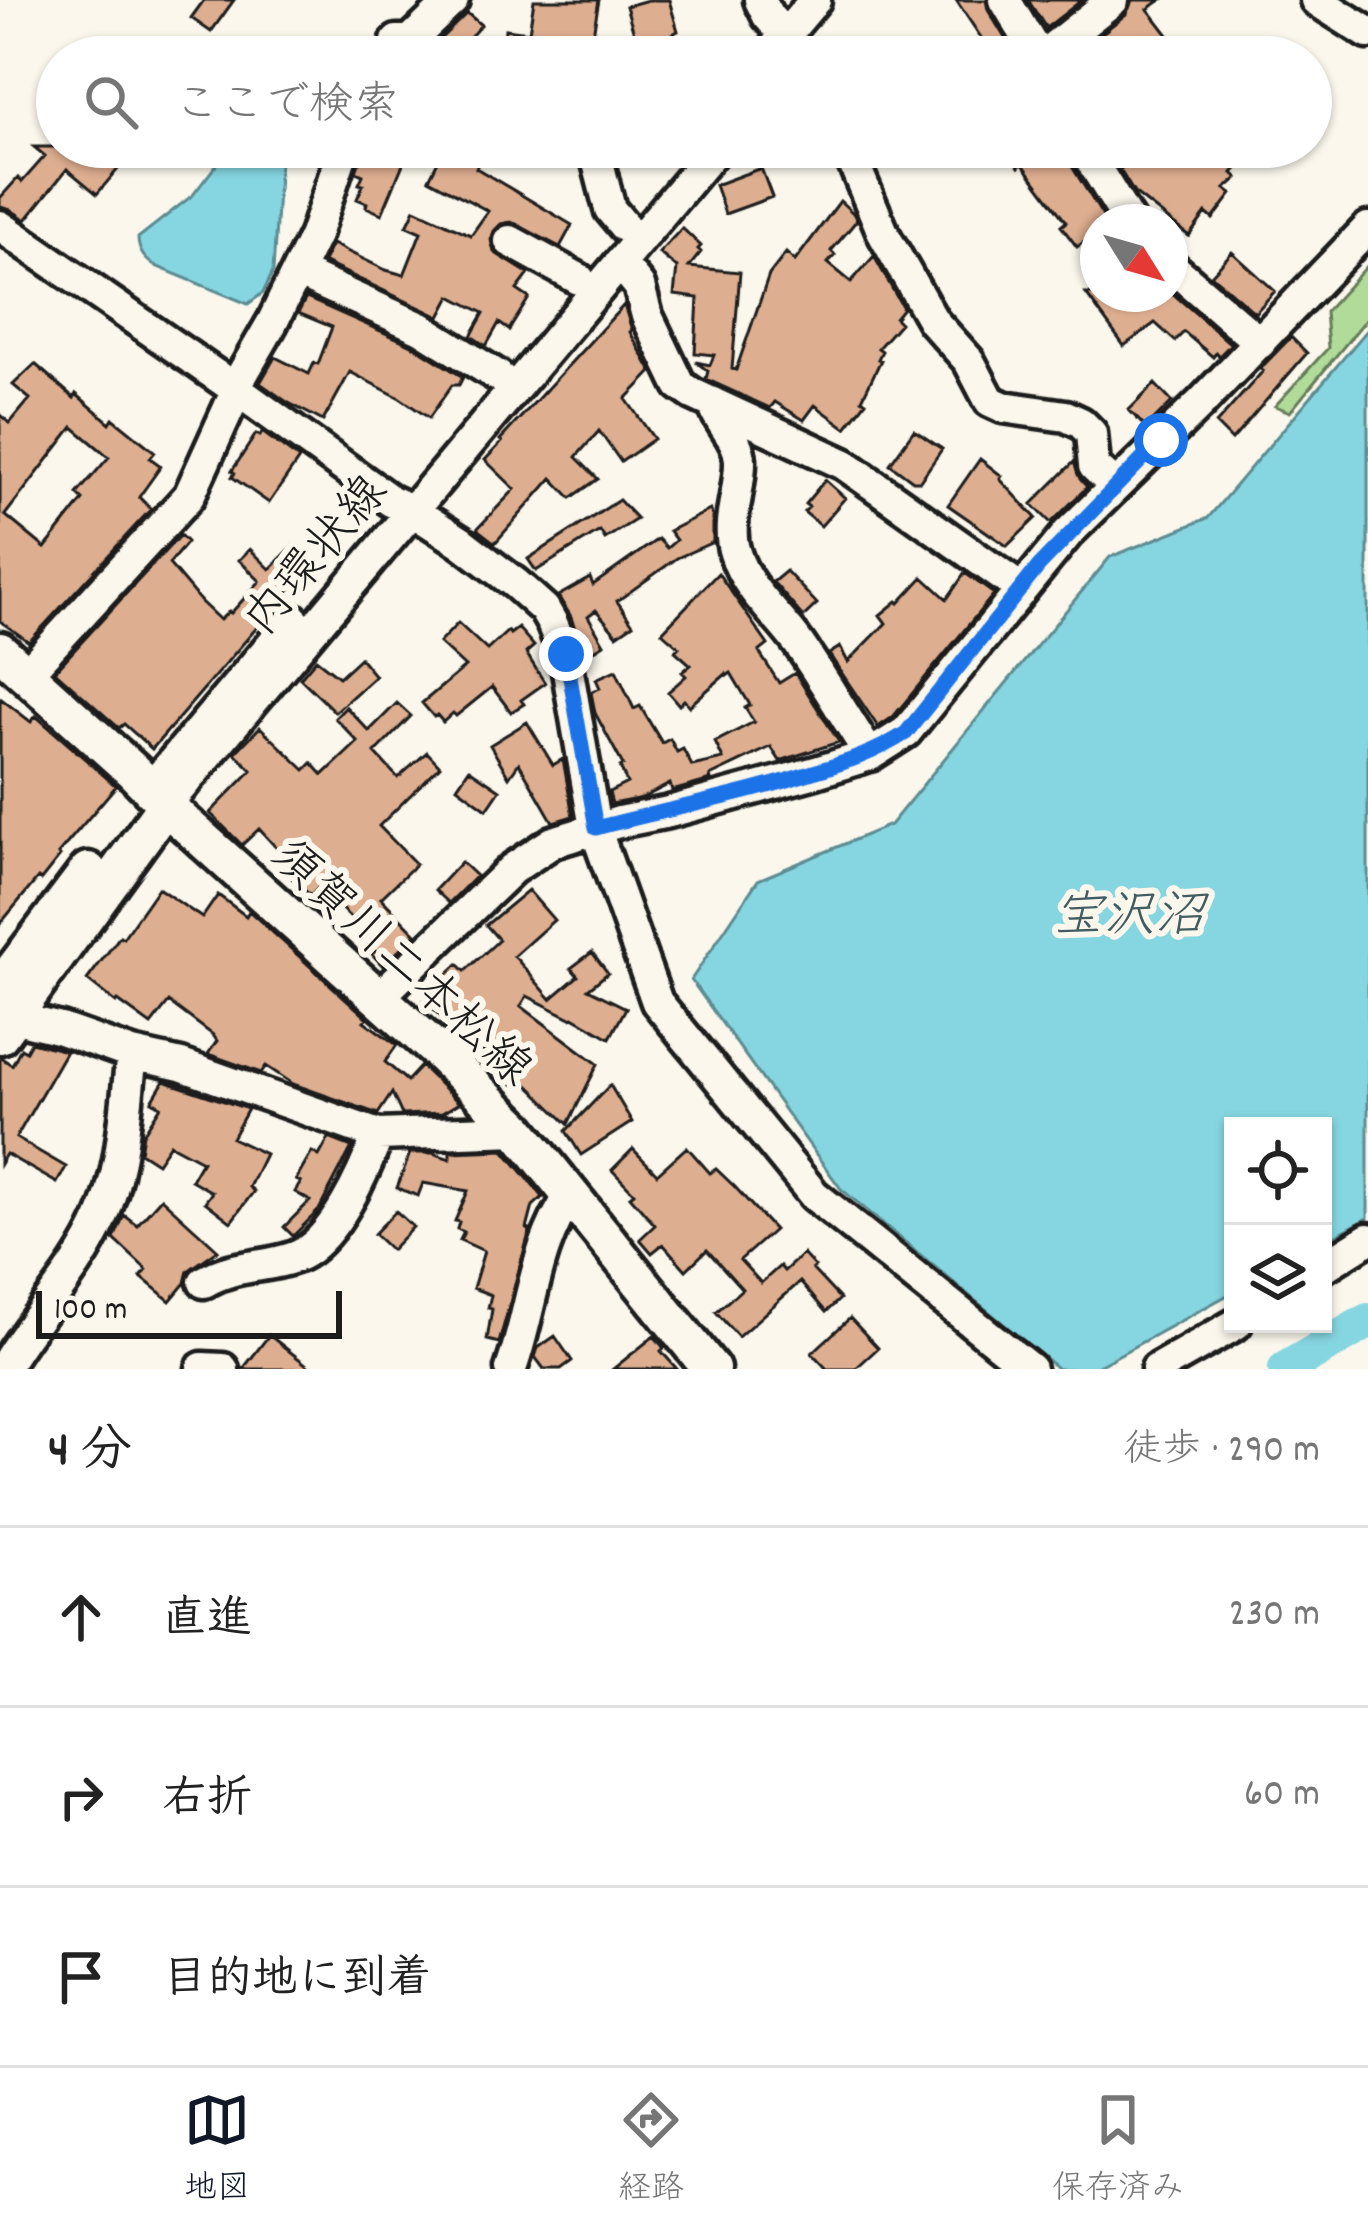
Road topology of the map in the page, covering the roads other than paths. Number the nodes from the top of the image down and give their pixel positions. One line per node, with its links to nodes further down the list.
1 (419, 0): 10 (street)
2 (453, 0): 11 (street)
3 (760, 0): 12 (street)
4 (815, 0): 13 (street)
5 (841, 0): 14 (street)
6 (1005, 0): 15 (street)
7 (1113, 0): 16 (street)
8 (1316, 0): 9 (street)
9 (1368, 33)
10 (402, 36)
11 (415, 36)
12 (776, 36)
13 (791, 36)
14 (799, 36)
15 (1027, 36)
16 (1067, 36)
17 (337, 168): 29 (street)
18 (599, 168): 25 (street)
19 (673, 168): 25 (street, 内環状線)
20 (699, 168): 28 (street, 内環状線)
21 (857, 168): 36 (street)
22 (1096, 168): 23 (street)
23 (1118, 204)
24 (0, 226): 34 (street)
25 (624, 226): 30 (street, 内環状線)
26 (1368, 228): 32 (street)
27 (510, 241): 30 (street)
28 (620, 263): 35 (street); 37 (street, 内環状線)
29 (297, 272): 33 (street); 34 (street)
30 (579, 280): 33 (street, 内環状線)
31 (1188, 281): 32 (street)
32 (1260, 343): 36 (street)
33 (497, 376): 37 (street, 内環状線)
34 (238, 390): 37 (street); 39 (street)
35 (713, 403): 38 (street); 40 (street)
36 (1114, 485): 38 (street)
37 (401, 506): 41 (street, 内環状線); 42 (street)
38 (1022, 589): 40 (street)
39 (13, 663): 41 (main road, 須賀川二本松線)
40 (870, 754): 42 (street)
41 (158, 797): 43 (main road, 須賀川二本松線); 44 (main road, 内環状線)
42 (596, 828): 43 (street); 58 (street)
43 (378, 998): 46 (main road, 須賀川二本松線)
44 (4, 1013): 45 (street)
45 (132, 1054): 47 (street); 55 (street)
46 (518, 1130): 47 (street); 48 (main road, 須賀川二本松線)
47 (378, 1135): 51 (street)
48 (571, 1195): 53 (main road, 須賀川二本松線); 57 (street)
49 (1368, 1239): 50 (street)
50 (1332, 1261)
51 (204, 1282)
52 (1224, 1331): 59 (street)
53 (704, 1366)
54 (202, 1368): 56 (street)
55 (3, 1369)
56 (223, 1369)
57 (511, 1369)
58 (1030, 1369)
59 (1157, 1369)

